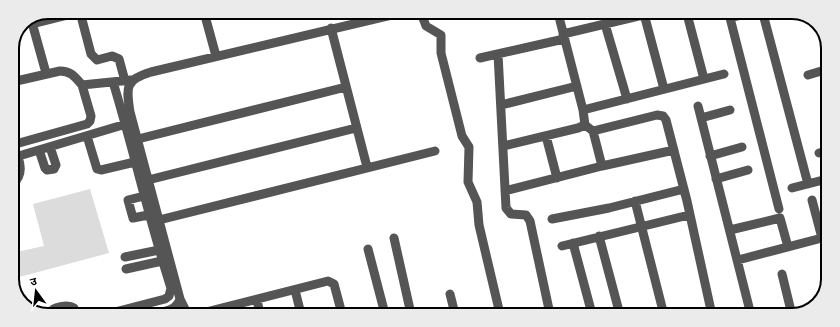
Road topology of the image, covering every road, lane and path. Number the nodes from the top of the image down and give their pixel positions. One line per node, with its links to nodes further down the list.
1 (78, 19): 24 (street)
2 (206, 19): 16 (street)
3 (360, 19): 13 (street)
4 (423, 19): 106 (street)
5 (560, 19): 14 (street)
6 (625, 19): 12 (street)
7 (646, 19): 29 (street)
8 (688, 19): 22 (street)
9 (730, 19): 69 (street)
10 (764, 19): 62 (street)
11 (33, 24): 19 (street)
12 (605, 24): 14 (street); 30 (street)
13 (331, 28): 16 (street); 28 (street)
14 (564, 36): 15 (street); 27 (street)
15 (498, 54): 17 (street); 31 (street)
16 (216, 56): 24 (street)
17 (480, 58)
18 (821, 71): 21 (street)
19 (46, 73): 23 (street); 26 (street)
20 (724, 74): 22 (street)
21 (808, 75)
22 (704, 79): 29 (street)
23 (19, 80)
24 (128, 81): 25 (street); 42 (street)
25 (113, 82): 26 (street); 36 (street)
26 (82, 85): 43 (street)
27 (577, 86): 31 (street); 33 (street)
28 (346, 87): 38 (street); 42 (street)
29 (664, 90): 30 (street)
30 (627, 99): 33 (street)
31 (501, 105): 44 (street)
32 (698, 106): 35 (street)
33 (583, 110): 37 (street)
34 (730, 110): 35 (street)
35 (701, 118): 51 (street)
36 (126, 124): 40 (street); 52 (street)
37 (586, 124): 39 (street); 41 (street)
38 (356, 128): 55 (street); 60 (street)
39 (593, 131): 48 (street); 54 (street)
40 (87, 136): 45 (street); 52 (street)
41 (546, 136): 44 (street); 58 (street)
42 (138, 139): 60 (street)
43 (19, 143)
44 (502, 146): 65 (street)
45 (50, 147): 47 (street); 47 (street)
46 (742, 147): 51 (street)
47 (39, 150): 50 (street)
48 (674, 150): 54 (street); 63 (street)
49 (435, 151): 55 (street)
50 (19, 156)
51 (710, 156): 59 (street)
52 (135, 162): 66 (street)
53 (19, 166): 57 (street)
54 (602, 166): 58 (street)
55 (367, 167): 73 (street)
56 (748, 170): 59 (street)
57 (19, 178)
58 (557, 178): 65 (street)
59 (716, 179): 76 (street)
60 (148, 180): 73 (street)
61 (821, 181): 62 (street)
62 (808, 184): 64 (street)
63 (684, 188): 68 (street); 71 (street)
64 (792, 188)
65 (505, 191): 107 (street)
66 (144, 196): 70 (street); 70 (street)
67 (812, 200): 75 (street)
68 (636, 201): 72 (street); 74 (street)
69 (779, 209)
70 (148, 215): 84 (street)
71 (689, 215): 74 (street); 111 (street)
72 (552, 219)
73 (159, 220): 92 (street)
74 (642, 225): 77 (street); 110 (street)
75 (821, 228)
76 (730, 230): 82 (street); 86 (street)
77 (599, 236): 80 (street); 109 (street)
78 (394, 238): 104 (street)
79 (821, 239): 82 (street)
80 (573, 243): 81 (street); 108 (street)
81 (562, 246)
82 (788, 247): 86 (street)
83 (368, 249): 103 (street)
84 (159, 250): 85 (street); 87 (street)
85 (125, 257)
86 (738, 260): 112 (street)
87 (162, 261): 88 (street); 96 (street)
88 (126, 269)
89 (782, 274): 113 (street)
90 (295, 290): 93 (street); 101 (street); 102 (street)
91 (450, 294): 105 (street)
92 (180, 299): 97 (street); 98 (street)
93 (257, 300): 99 (street); 100 (street)
94 (60, 308): 95 (street)
95 (74, 308)
96 (131, 308)
97 (174, 308)
98 (184, 308)
99 (230, 308)
100 (259, 308)
101 (300, 308)
102 (340, 308)
103 (383, 308)
104 (410, 308)
105 (454, 308)
106 (499, 308)
107 (549, 308)
108 (590, 308)
109 (618, 308)
110 (662, 308)
111 (710, 308)
112 (749, 308)
113 (790, 308)

